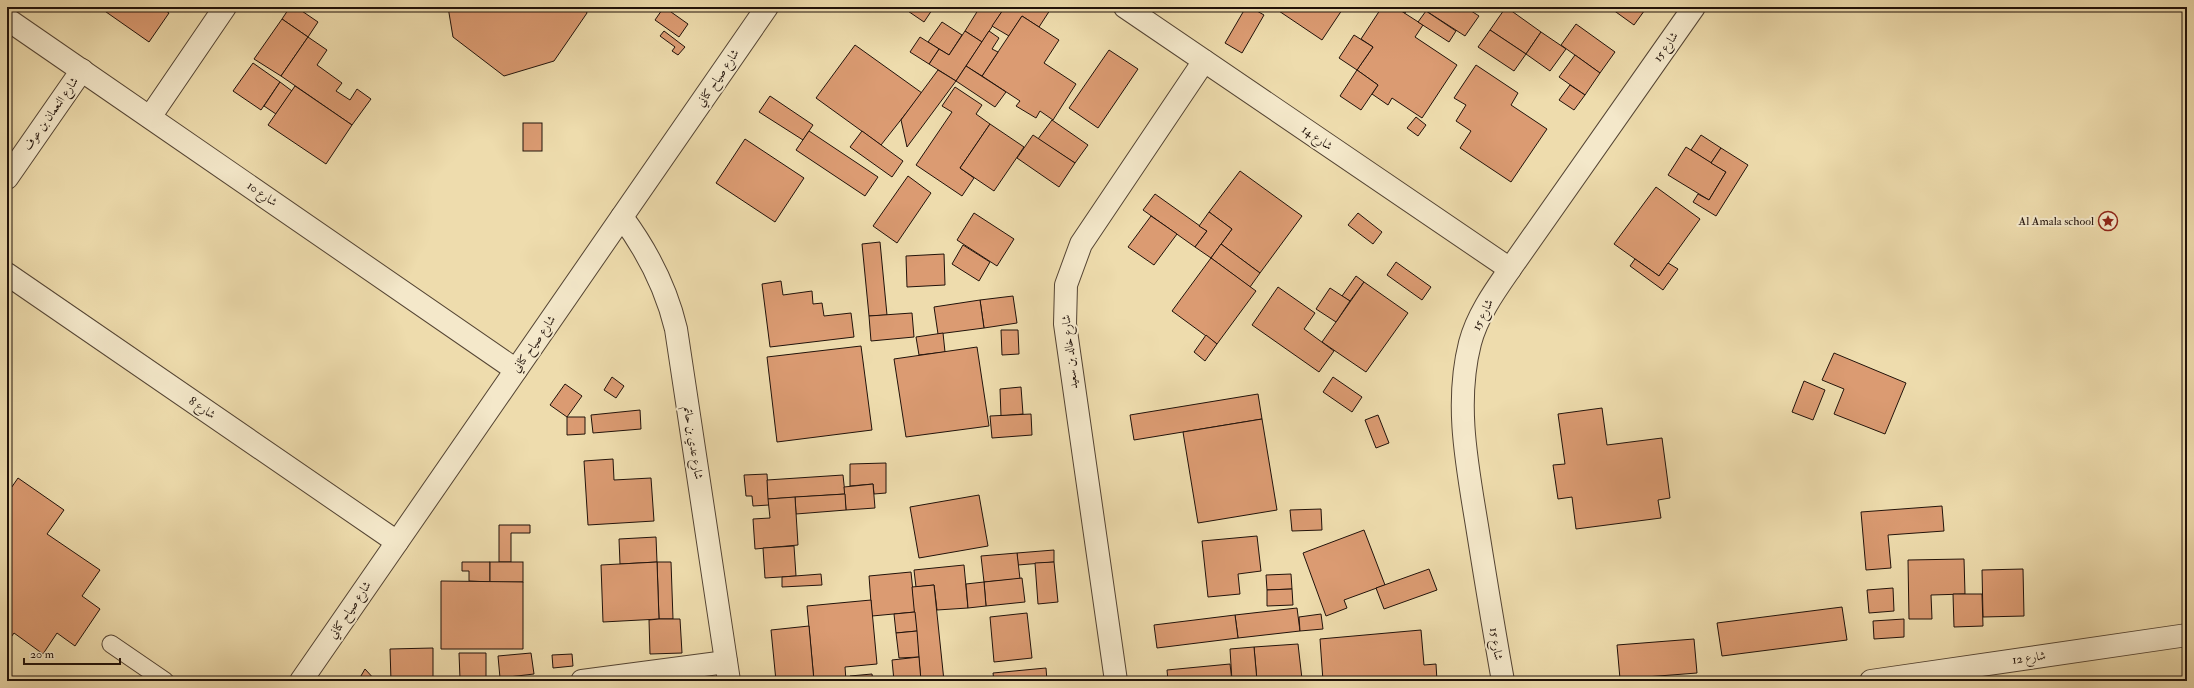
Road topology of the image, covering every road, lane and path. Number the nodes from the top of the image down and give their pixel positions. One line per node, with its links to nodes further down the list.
1 (225, 7): 8 (street)
2 (767, 7): 10 (street, شارع صياح كناني)
3 (1124, 7): 6 (street, شارع 14)
4 (1694, 7): 11 (street, شارع 15)
5 (7, 19): 7 (street, شارع 10)
6 (1204, 61): 11 (street, شارع 14); 21 (street, شارع خالد بن سعيد)
7 (82, 70): 8 (street, شارع 10); 9 (street, شارع النعمان بن عوف)
8 (150, 117): 13 (street, شارع 10)
9 (7, 178)
10 (622, 217): 13 (street, شارع صياح كناني); 17 (street, شارع عدي بن حاتم)
11 (1510, 269): 22 (street, شارع 15)
12 (7, 274): 14 (street, شارع 8)
13 (516, 370): 14 (street, شارع صياح كناني)
14 (397, 542): 19 (street, شارع صياح كناني)
15 (2187, 635): 23 (street, شارع 12)
16 (111, 644): 18 (lane)
17 (728, 671): 20 (street)
18 (165, 681)
19 (301, 681)
20 (582, 681)
21 (1116, 681)
22 (1502, 681)
23 (1871, 681)

